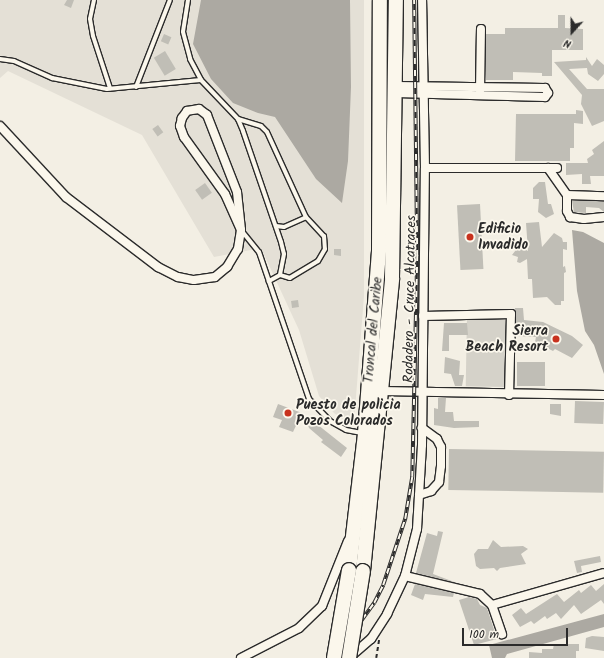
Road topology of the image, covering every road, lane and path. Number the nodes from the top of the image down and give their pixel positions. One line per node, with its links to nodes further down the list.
1 (94, 0): 11 (lane)
2 (170, 0): 10 (lane)
3 (188, 0): 9 (lane)
4 (380, 0): 34 (highway, Troncal del Caribe)
5 (396, 0): 12 (highway, Troncal del Caribe)
6 (422, 0): 13 (street, Rodadero - Cruce Alcatraces)
7 (481, 29): 14 (street)
8 (0, 59): 11 (lane)
9 (201, 80): 10 (lane); 15 (lane)
10 (136, 87): 11 (lane)
11 (110, 88)
12 (396, 90): 13 (street); 29 (highway, Troncal del Caribe)
13 (422, 90): 14 (street); 17 (street, Rodadero - Cruce Alcatraces)
14 (480, 90): 14 (street)
15 (238, 119): 22 (lane); 24 (lane)
16 (0, 126): 25 (street)
17 (425, 168): 18 (street); 28 (street, Rodadero - Cruce Alcatraces)
18 (548, 168): 19 (street); 20 (street)
19 (557, 168)
20 (567, 195): 21 (street); 23 (street)
21 (604, 196)
22 (306, 217): 24 (lane); 26 (lane)
23 (604, 217)
24 (276, 226): 26 (lane)
25 (241, 230): 25 (street); 27 (lane)
26 (280, 275): 27 (lane)
27 (269, 281): 34 (lane)
28 (423, 316): 30 (street, Rodadero - Cruce Alcatraces); 31 (street)
29 (382, 392): 30 (street); 43 (highway, Troncal del Caribe, bridge)
30 (422, 392): 31 (street); 33 (street, Rodadero - Cruce Alcatraces)
31 (509, 395): 32 (street)
32 (604, 395)
33 (422, 428): 35 (street, Rodadero - Cruce Alcatraces); 35 (street)
34 (365, 433): 36 (highway, Troncal del Caribe)
35 (419, 495): 38 (street, Rodadero - Cruce Alcatraces)
36 (355, 525): 41 (street); 42 (highway, Troncal del Caribe, bridge)
37 (604, 573): 39 (street)
38 (405, 576): 39 (street); 43 (street, Rodadero - Cruce Alcatraces)
39 (492, 605): 40 (street)
40 (502, 634)
41 (241, 658)
42 (334, 658)
43 (348, 658)

